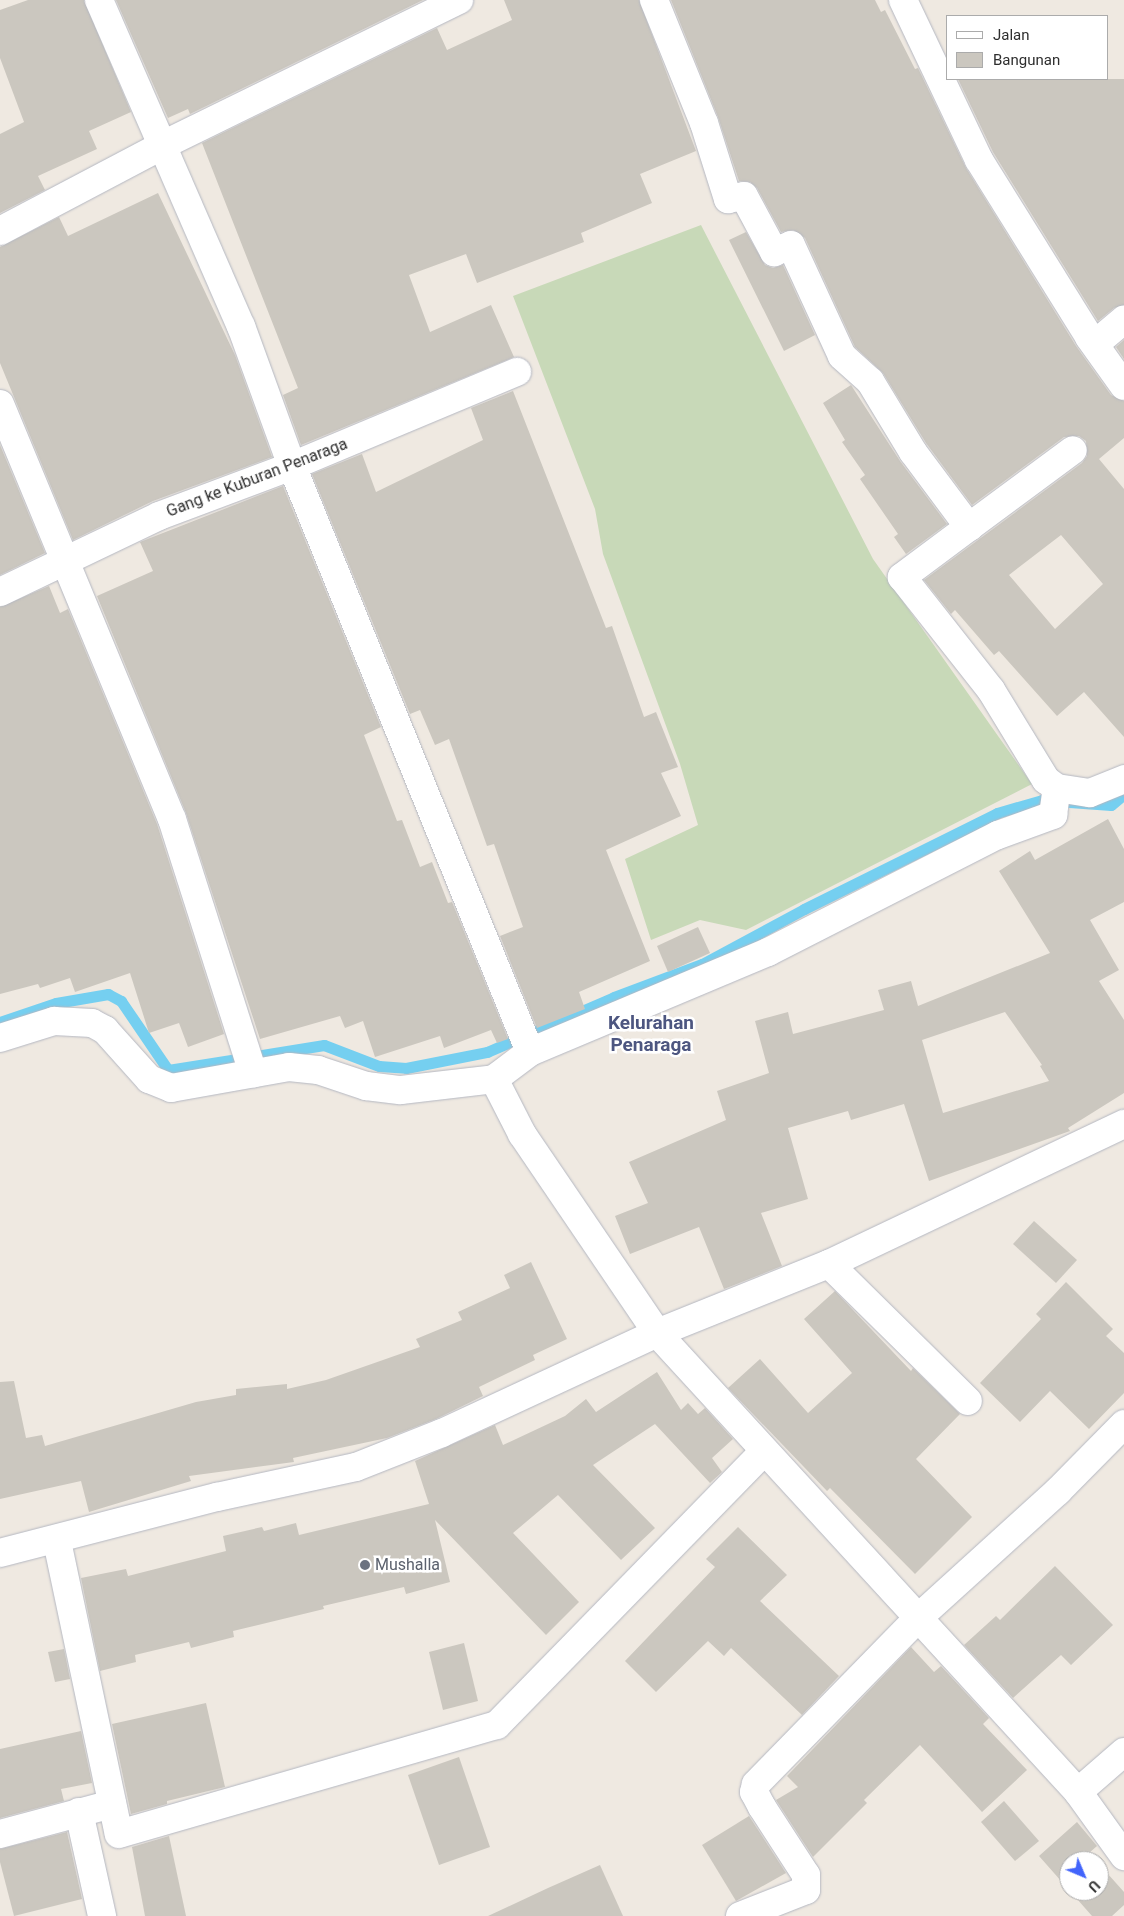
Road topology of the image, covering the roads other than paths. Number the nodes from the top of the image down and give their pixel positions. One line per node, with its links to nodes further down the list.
1 (99, 0): 5 (street)
2 (459, 0): 5 (street)
3 (654, 0): 14 (street)
4 (903, 0): 8 (street)
5 (161, 146): 6 (street); 13 (street)
6 (0, 231)
7 (1124, 320): 8 (street)
8 (1095, 344): 10 (street)
9 (517, 372): 13 (street, Gang ke Kuburan Penaraga)
10 (1124, 386)
11 (0, 404): 15 (street)
12 (1073, 450): 14 (street)
13 (292, 466): 15 (street, Gang ke Kuburan Penaraga); 20 (street)
14 (969, 527): 18 (street)
15 (65, 559): 16 (street, Gang ke Kuburan Penaraga); 21 (street)
16 (0, 592)
17 (1124, 779): 18 (street)
18 (1057, 788): 20 (street)
19 (0, 1038): 21 (street)
20 (529, 1051): 22 (street)
21 (253, 1073): 22 (street)
22 (494, 1079): 25 (street)
23 (1124, 1124): 24 (street)
24 (829, 1264): 25 (street); 26 (street)
25 (657, 1333): 28 (street); 29 (street)
26 (968, 1401)
27 (1124, 1424): 31 (street)
28 (764, 1452): 31 (street); 34 (street)
29 (57, 1541): 30 (street); 34 (street)
30 (0, 1553)
31 (918, 1619): 33 (street); 39 (street)
32 (1124, 1752): 33 (street)
33 (1078, 1792): 37 (street)
34 (112, 1804): 35 (street)
35 (79, 1812): 36 (street); 38 (street)
36 (0, 1834)
37 (1124, 1856)
38 (102, 1916)
39 (740, 1916)

